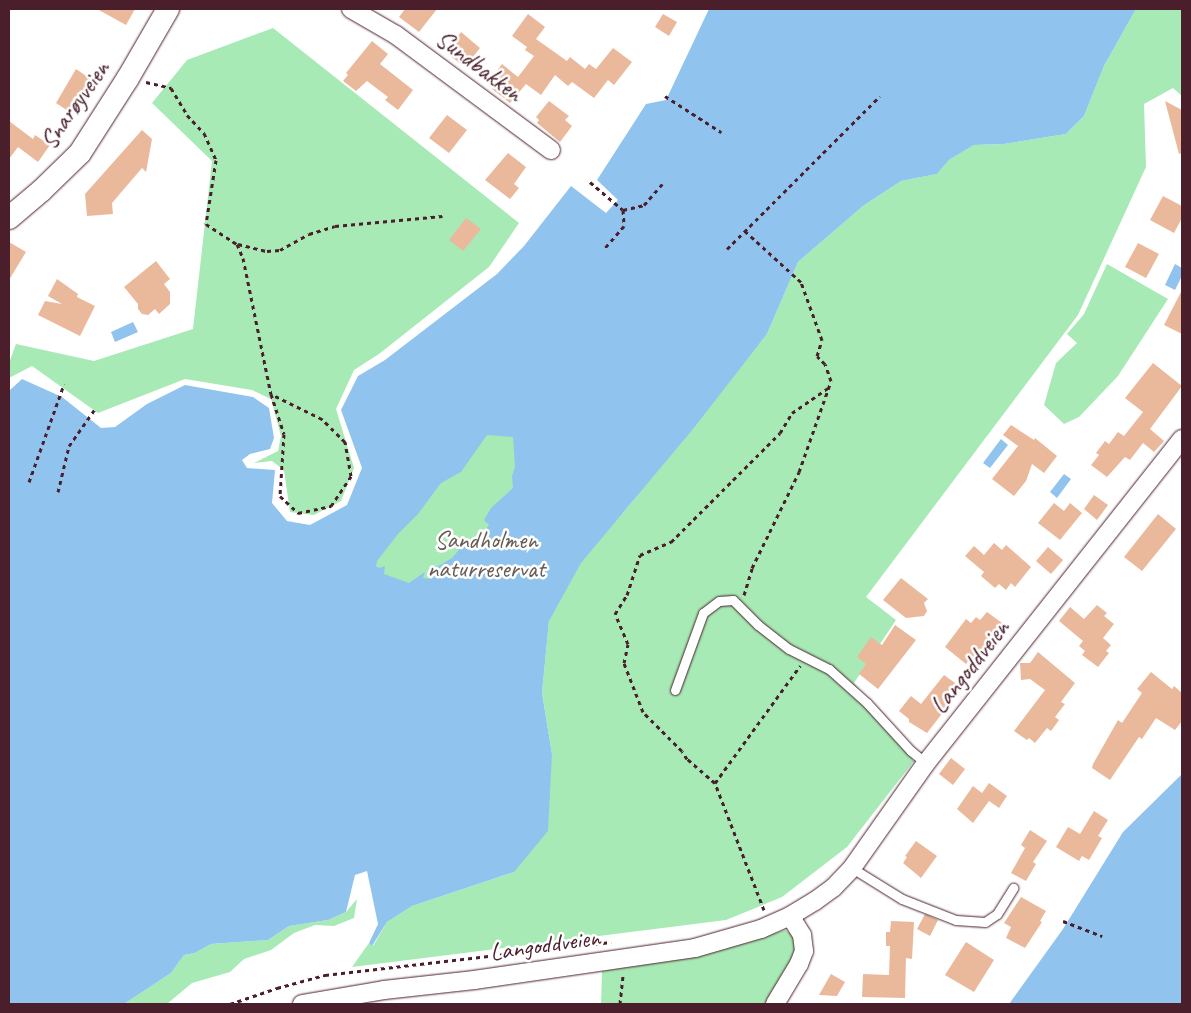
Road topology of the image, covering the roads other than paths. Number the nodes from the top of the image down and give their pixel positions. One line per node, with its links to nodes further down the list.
1 (168, 9): 4 (street, Snarøyveien)
2 (351, 9): 3 (street, Sundbakken)
3 (551, 150)
4 (10, 215)
5 (1182, 439): 7 (street, Langoddveien)
6 (674, 690): 7 (lane)
7 (926, 763): 8 (street, Langoddveien)
8 (852, 868): 9 (lane); 10 (street, Langoddveien)
9 (1013, 888)
10 (790, 916): 11 (street, Langoddveien); 12 (street)
11 (302, 1004)
12 (775, 1004)

